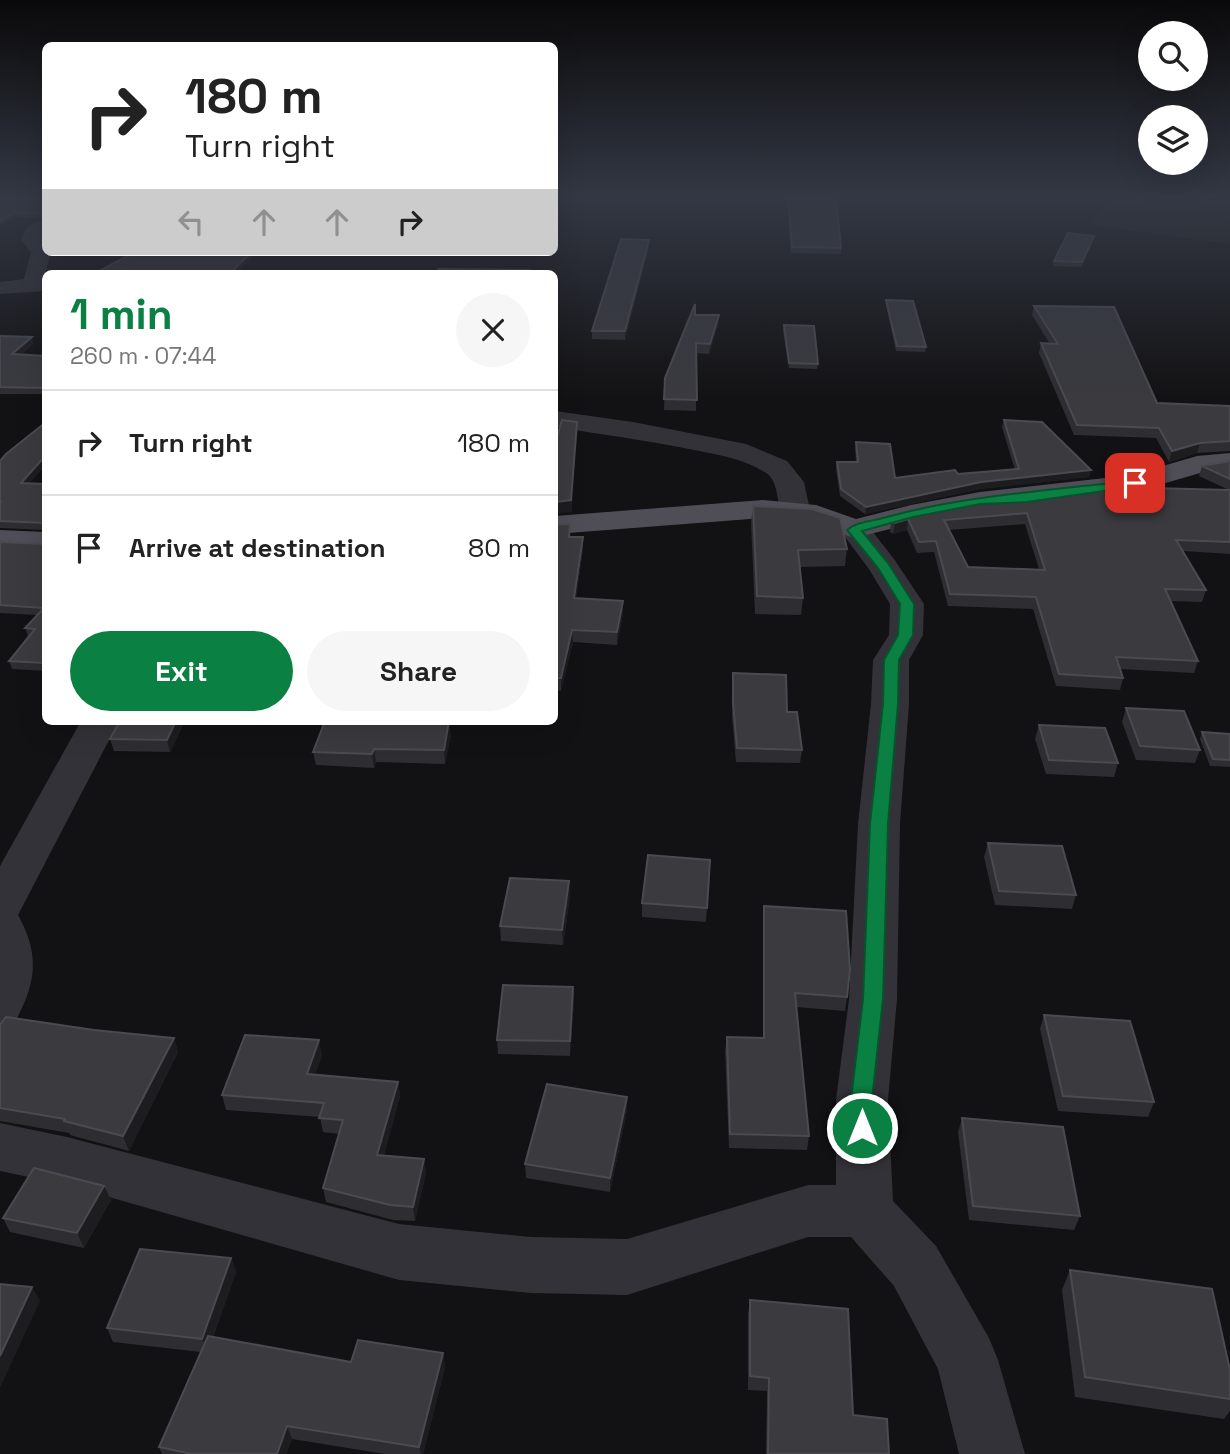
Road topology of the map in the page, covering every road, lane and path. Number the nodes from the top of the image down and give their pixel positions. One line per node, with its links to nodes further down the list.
1 (37, 266): 2 (street)
2 (40, 284): 3 (street)
3 (0, 288)
4 (558, 419): 6 (street)
5 (1230, 461): 8 (main road)
6 (795, 510): 7 (main road); 8 (main road)
7 (558, 525)
8 (854, 530): 16 (street)
9 (0, 539): 10 (main road)
10 (42, 541)
11 (98, 725): 12 (street)
12 (0, 907)
13 (0, 924): 14 (street)
14 (0, 1004)
15 (0, 1147): 16 (street)
16 (865, 1212): 17 (street)
17 (992, 1454)

